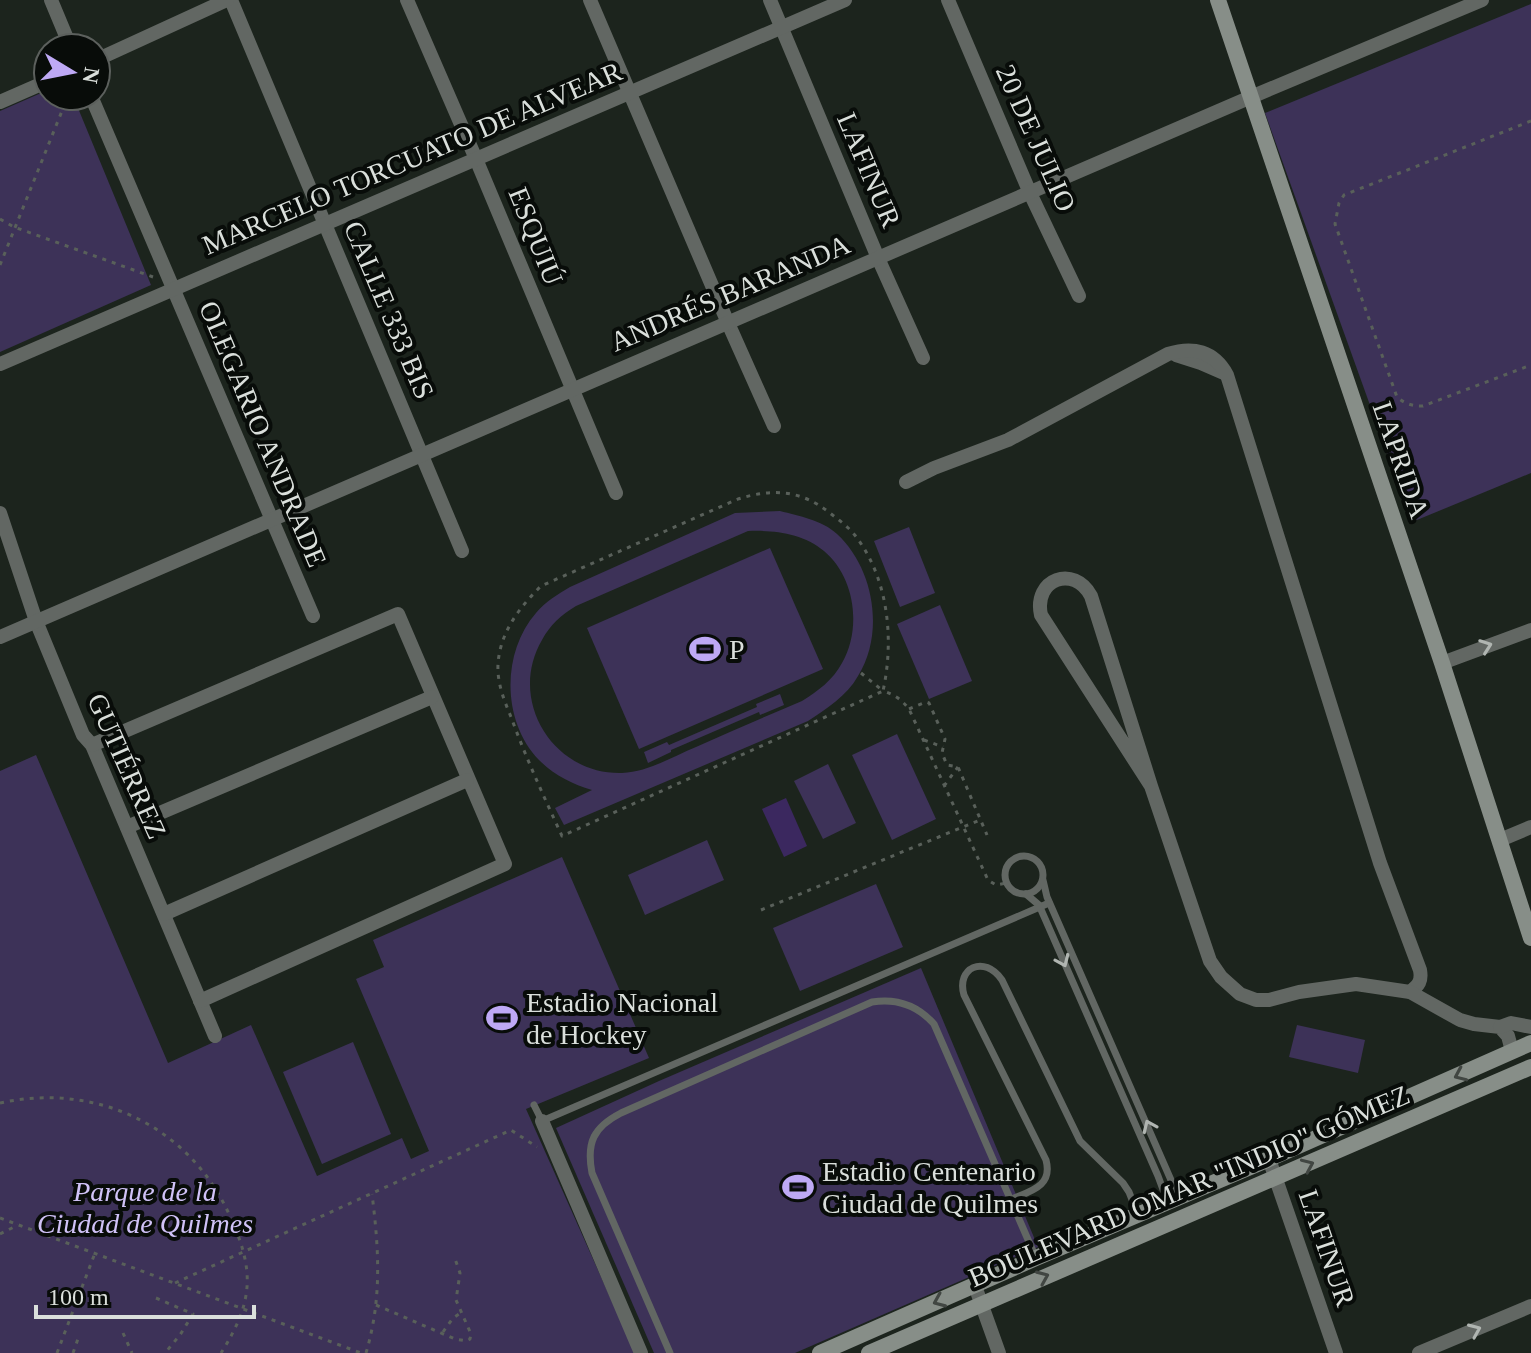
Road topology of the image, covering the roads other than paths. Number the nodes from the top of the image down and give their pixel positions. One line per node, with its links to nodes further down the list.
1 (51, 0): 11 (street)
2 (229, 0): 12 (street); 20 (street, CALLE 333 BIS)
3 (407, 0): 18 (street, ESQUIÚ)
4 (590, 0): 14 (street)
5 (770, 0): 10 (street, LAFINUR)
6 (845, 0): 10 (street, MARCELO TORCUATO DE ALVEAR)
7 (948, 0): 19 (street, 20 DE JULIO)
8 (1218, 0): 15 (main road, LAPRIDA)
9 (1482, 0): 15 (street, ANDRÉS BARANDA)
10 (781, 27): 14 (street, MARCELO TORCUATO DE ALVEAR); 21 (street, LAFINUR)
11 (64, 32)
12 (112, 53)
13 (32, 88): 16 (street)
14 (630, 93): 18 (street, MARCELO TORCUATO DE ALVEAR); 24 (street)
15 (1251, 97): 19 (street, ANDRÉS BARANDA); 39 (main road, LAPRIDA)
16 (0, 102)
17 (98, 112): 22 (street, OLEGARIO ANDRADE)
18 (476, 159): 20 (street, MARCELO TORCUATO DE ALVEAR); 27 (street, ESQUIÚ)
19 (1030, 193): 21 (street, ANDRÉS BARANDA); 23 (street, 20 DE JULIO)
20 (325, 225): 22 (street, MARCELO TORCUATO DE ALVEAR); 29 (street, CALLE 333 BIS)
21 (878, 258): 24 (street, ANDRÉS BARANDA); 25 (street, LAFINUR)
22 (173, 290): 26 (street, MARCELO TORCUATO DE ALVEAR); 33 (street, OLEGARIO ANDRADE)
23 (1079, 296)
24 (728, 323): 27 (street, ANDRÉS BARANDA); 28 (street)
25 (923, 358)
26 (0, 364)
27 (572, 389): 29 (street, ANDRÉS BARANDA); 31 (street, ESQUIÚ)
28 (774, 426)
29 (421, 454): 33 (street, ANDRÉS BARANDA); 34 (street, CALLE 333 BIS)
30 (906, 482): 53 (street)
31 (616, 493)
32 (0, 513): 36 (street, GUTIÉRREZ)
33 (271, 519): 35 (street, OLEGARIO ANDRADE); 36 (street, ANDRÉS BARANDA)
34 (462, 551)
35 (313, 616)
36 (36, 621): 38 (street, ANDRÉS BARANDA); 41 (street, GUTIÉRREZ)
37 (1531, 630): 39 (street, one-way to 37)
38 (0, 637)
39 (1442, 663): 46 (main road, LAPRIDA)
40 (432, 697): 41 (street); 42 (street); 44 (street)
41 (92, 745): 44 (street, GUTIÉRREZ)
42 (467, 780): 51 (street); 54 (street)
43 (1151, 786): 43 (street); 53 (street)
44 (127, 827): 51 (street, GUTIÉRREZ)
45 (1531, 827): 46 (street)
46 (1500, 840): 52 (main road, LAPRIDA)
47 (1043, 880): 48 (lane); 48 (lane); 49 (lane)
48 (1026, 894): 50 (lane)
49 (1049, 903): 50 (lane); 66 (lane, one-way to 49)
50 (1040, 907): 62 (lane); 66 (lane, one-way to 66)
51 (164, 914): 54 (street, GUTIÉRREZ)
52 (1531, 938)
53 (1410, 992): 55 (street)
54 (200, 1001): 57 (street, GUTIÉRREZ)
55 (1500, 1027): 56 (street); 59 (street)
56 (1531, 1027)
57 (215, 1036)
58 (1531, 1043): 59 (main road)
59 (1512, 1051): 63 (main road, one-way to 63)
60 (1531, 1067): 64 (main road, BOULEVARD OMAR "INDIO" GÓMEZ, one-way to 60)
61 (534, 1105): 62 (lane)
62 (542, 1121): 72 (street)
63 (1269, 1159): 64 (street, LAFINUR); 66 (main road)
64 (1276, 1179): 70 (main road, BOULEVARD OMAR "INDIO" GÓMEZ, one-way to 64); 77 (street, LAFINUR)
65 (1012, 1199): 67 (lane); 68 (lane); 73 (lane)
66 (1174, 1200): 67 (main road)
67 (1138, 1215): 68 (main road)
68 (1036, 1258): 69 (main road)
69 (975, 1286): 70 (street); 74 (main road, one-way to 74)
70 (982, 1303): 75 (main road, BOULEVARD OMAR "INDIO" GÓMEZ); 76 (street)
71 (1531, 1306): 78 (street, one-way to 71)
72 (641, 1353)
73 (670, 1353)
74 (820, 1353)
75 (869, 1353)
76 (999, 1353)
77 (1336, 1353)
78 (1419, 1353)

